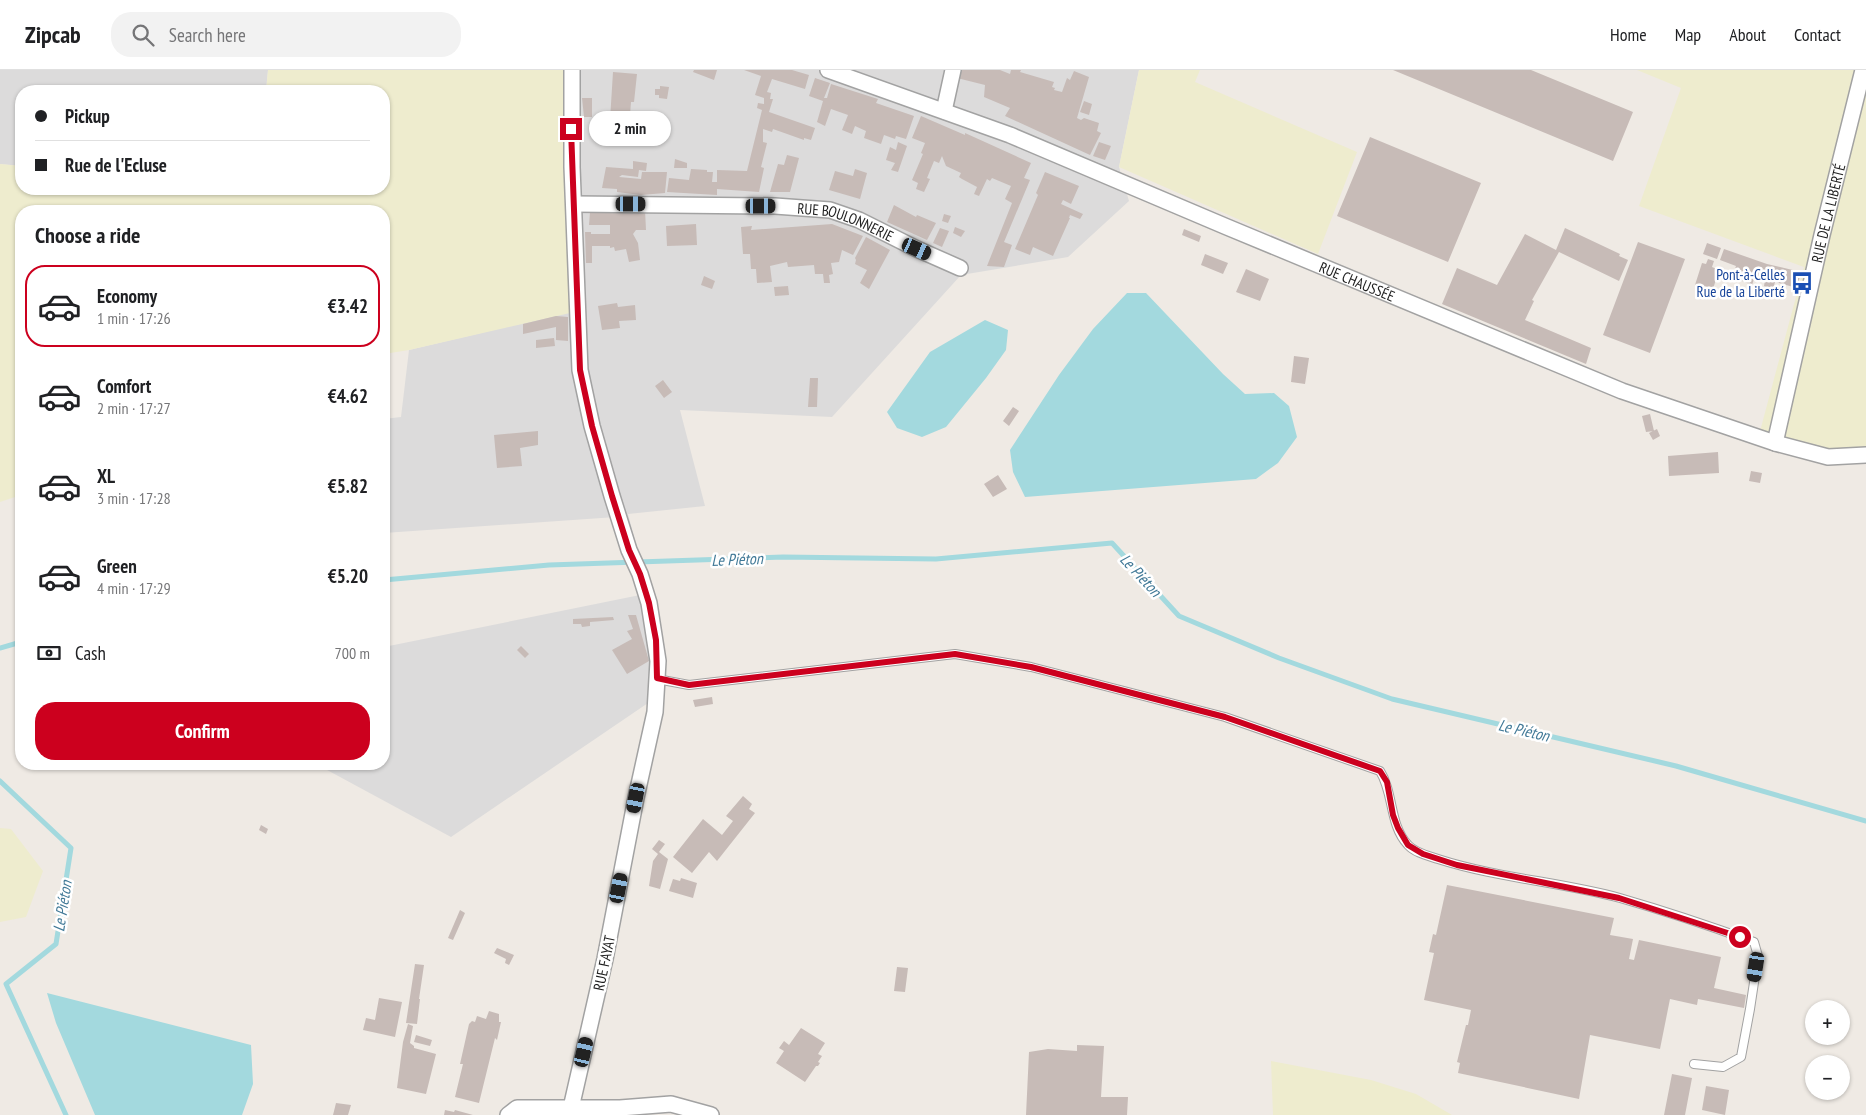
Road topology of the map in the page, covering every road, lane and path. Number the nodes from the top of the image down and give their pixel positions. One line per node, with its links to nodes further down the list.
1 (572, 70): 6 (street, RUE FAYAT)
2 (828, 70): 5 (street, RUE CHAUSSÉE)
3 (953, 70): 5 (street)
4 (1863, 70): 8 (street, RUE DE LA LIBERTÉ)
5 (944, 111): 8 (street, RUE CHAUSSÉE)
6 (574, 204): 7 (street, RUE BOULONNERIE); 10 (street, RUE FAYAT)
7 (960, 268)
8 (1775, 442): 9 (street, RUE CHAUSSÉE)
9 (1866, 455)
10 (657, 678): 11 (lane); 12 (street, RUE FAYAT)
11 (1694, 1064)
12 (570, 1112): 13 (street); 14 (street)
13 (508, 1115)
14 (711, 1115)

